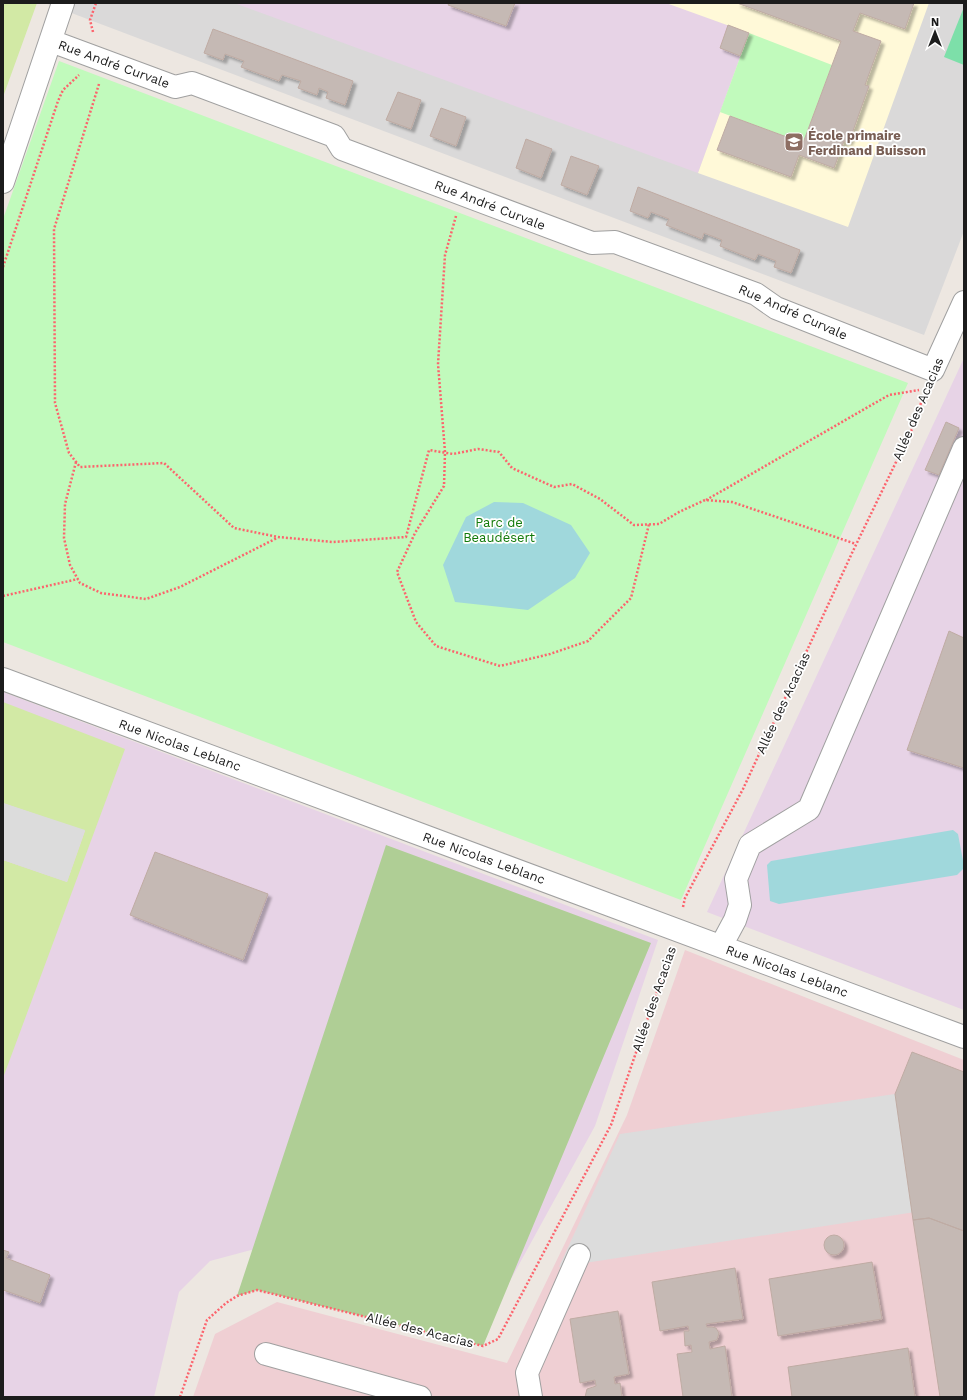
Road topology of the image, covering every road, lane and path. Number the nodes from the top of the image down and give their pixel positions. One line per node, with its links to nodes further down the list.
1 (63, 3): 3 (street)
2 (96, 3): 4 (path)
3 (51, 41): 4 (street, Rue André Curvale); 6 (street)
4 (90, 55): 7 (street, Rue André Curvale); 8 (path)
5 (99, 83): 13 (path)
6 (3, 182)
7 (462, 194): 10 (street, Rue André Curvale); 12 (path)
8 (3, 268)
9 (964, 302): 10 (street, Allée des Acacias)
10 (930, 379): 14 (path); 17 (path, Allée des Acacias)
11 (964, 448): 22 (street)
12 (445, 452): 15 (path); 15 (path); 16 (path)
13 (76, 462): 16 (path); 18 (path)
14 (706, 500): 15 (path); 17 (path)
15 (649, 524)
16 (278, 537): 18 (path)
17 (856, 544): 21 (path, Allée des Acacias)
18 (78, 579): 19 (path)
19 (3, 596)
20 (3, 680): 21 (street, Rue Nicolas Leblanc)
21 (678, 930): 22 (street, Rue Nicolas Leblanc); 26 (path, Allée des Acacias)
22 (721, 946): 23 (street, Rue Nicolas Leblanc)
23 (964, 1037)
24 (579, 1255): 28 (street)
25 (266, 1354): 27 (street)
26 (180, 1397)
27 (420, 1397)
28 (530, 1397)

